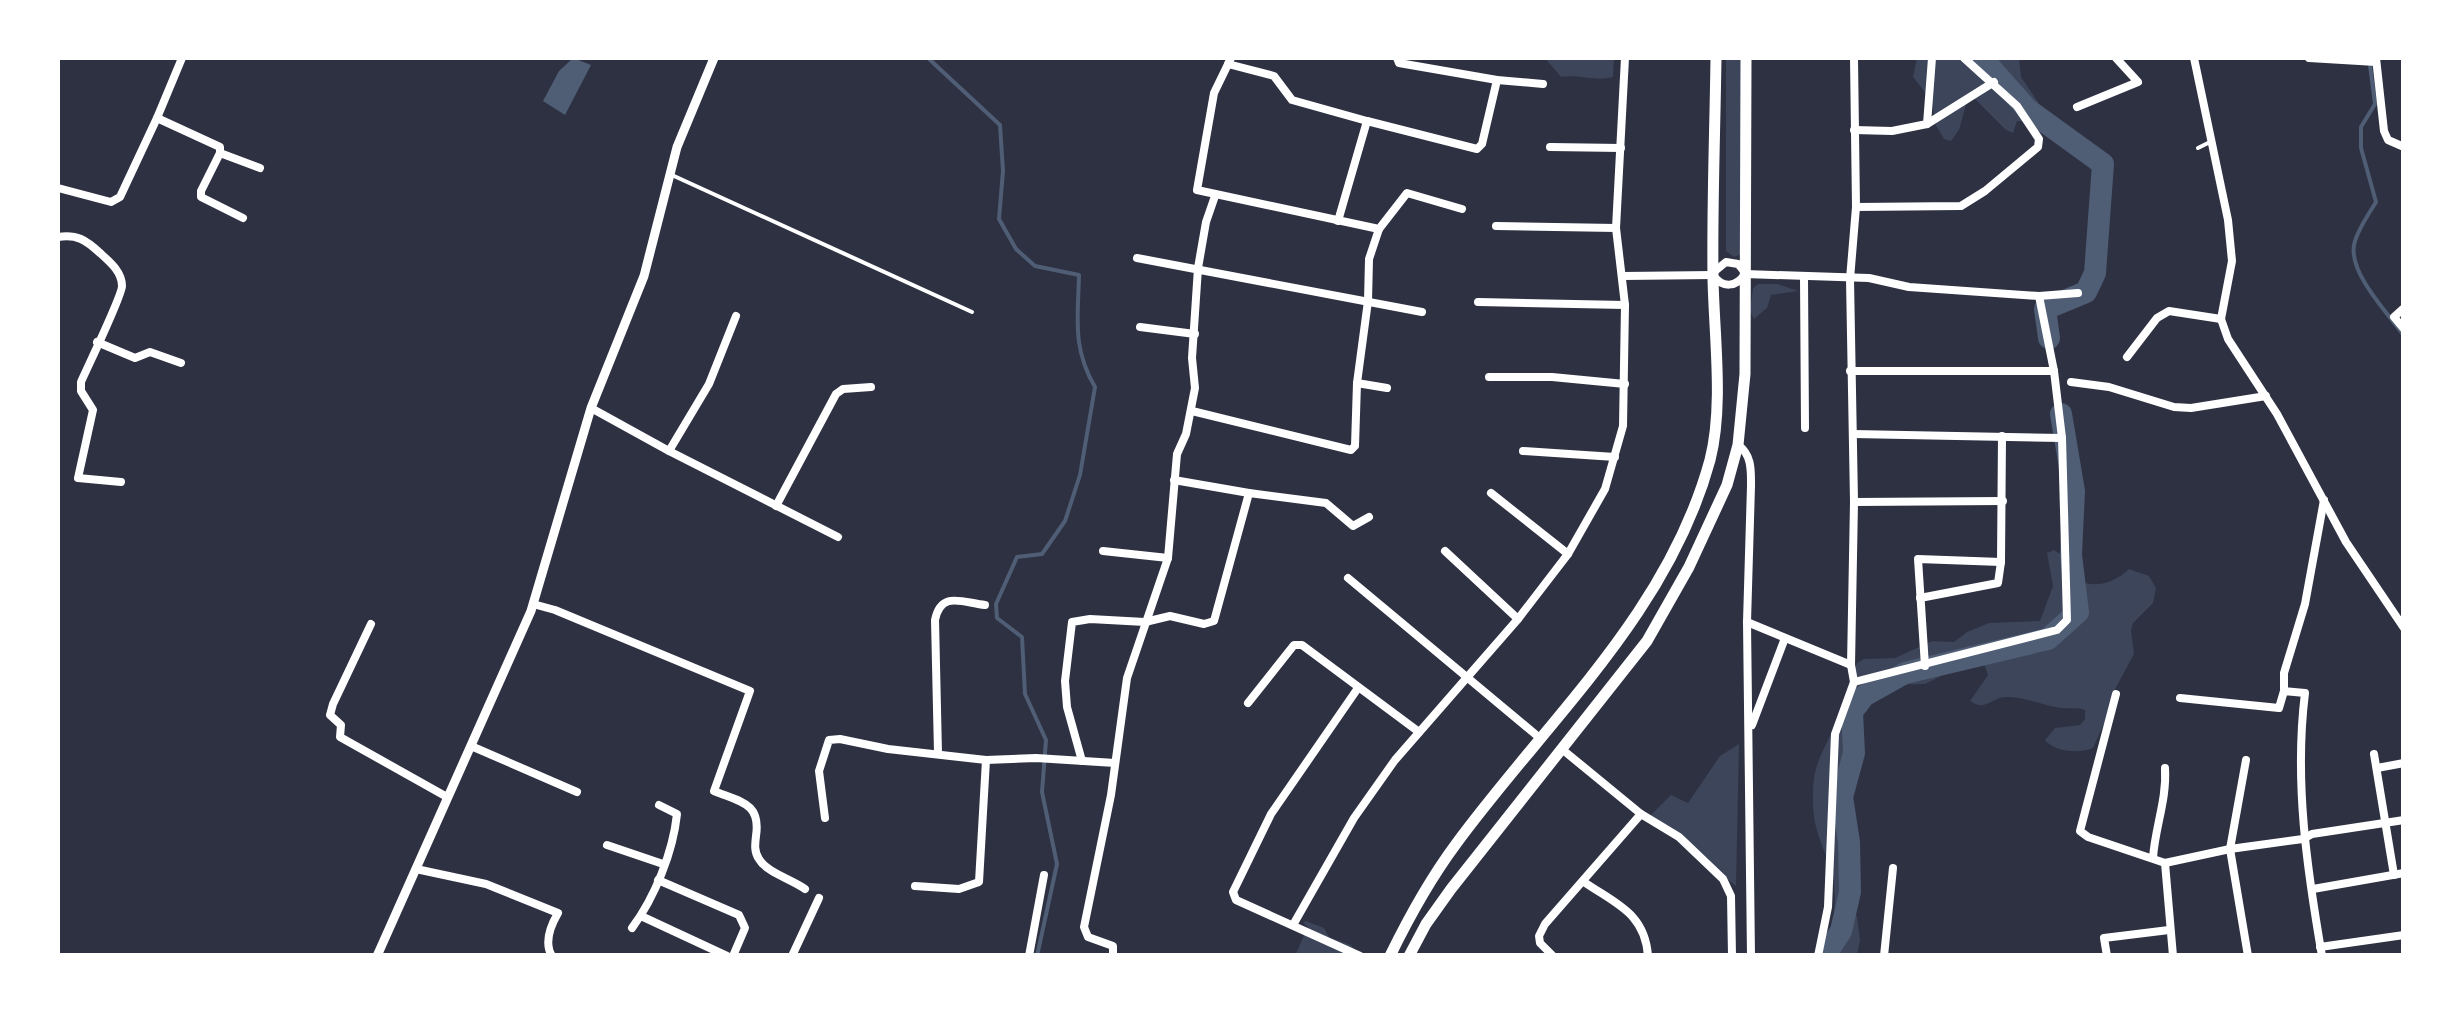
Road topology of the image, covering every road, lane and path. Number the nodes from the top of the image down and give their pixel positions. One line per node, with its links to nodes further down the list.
1 (182, 58): 20 (street)
2 (714, 58): 31 (street)
3 (1397, 58): 16 (street)
4 (1626, 58): 27 (street)
5 (1716, 58): 45 (main road)
6 (1746, 58): 44 (main road)
7 (1854, 58): 23 (street)
8 (1932, 58): 22 (street)
9 (1964, 58): 17 (street)
10 (2116, 58): 19 (street)
11 (2194, 58): 24 (street)
12 (2310, 58): 13 (street)
13 (2340, 60): 15 (street)
14 (1230, 61): 21 (street); 33 (street)
15 (2374, 61): 26 (street)
16 (1497, 80): 18 (street); 21 (street)
17 (1994, 82): 22 (street); 34 (street)
18 (1543, 84)
19 (2077, 107)
20 (157, 118): 29 (street); 32 (street)
21 (1367, 121): 37 (street)
22 (1928, 124): 23 (street)
23 (1854, 130): 34 (street)
24 (2213, 141): 28 (lane); 58 (street)
25 (1550, 147): 27 (street)
26 (2402, 147)
27 (1621, 148): 39 (street)
28 (2198, 148)
29 (220, 153): 30 (street); 36 (street)
30 (260, 168)
31 (669, 174): 55 (lane); 76 (street)
32 (58, 188)
33 (1215, 196): 37 (street); 43 (street)
34 (1856, 207): 48 (street)
35 (1462, 209): 40 (street)
36 (244, 218)
37 (1338, 220): 40 (street)
38 (1496, 226): 39 (street)
39 (1616, 228): 46 (street)
40 (1380, 229): 51 (street)
41 (58, 236): 62 (street)
42 (1137, 258): 43 (street)
43 (1198, 268): 51 (street); 61 (street)
44 (1745, 274): 45 (street); 45 (street); 47 (street); 74 (main road)
45 (1713, 275): 46 (street); 71 (main road)
46 (1623, 276): 53 (street)
47 (1804, 278): 48 (street); 80 (street)
48 (1850, 279): 50 (street); 65 (street)
49 (2078, 293): 50 (street)
50 (2038, 296): 66 (street)
51 (1368, 301): 56 (street); 69 (street)
52 (1478, 302): 53 (street)
53 (1624, 306): 70 (street)
54 (2404, 308): 60 (street)
55 (972, 312)
56 (1422, 312)
57 (736, 316): 86 (street)
58 (2221, 319): 63 (street); 75 (street)
59 (1140, 327): 61 (street)
60 (2404, 328)
61 (1195, 334): 77 (street)
62 (97, 342): 64 (street); 89 (street)
63 (2126, 356)
64 (181, 363)
65 (1850, 371): 66 (street); 81 (street)
66 (2054, 372): 83 (street)
67 (1490, 377): 70 (street)
68 (2071, 382): 75 (street)
69 (1357, 384): 73 (street); 77 (street)
70 (1625, 384): 87 (street)
71 (1715, 386): 74 (main road); 78 (main road)
72 (871, 387): 97 (street)
73 (1387, 388)
74 (1744, 388): 79 (main road)
75 (2266, 396): 94 (street)
76 (591, 408): 86 (street); 107 (street)
77 (1192, 411): 88 (street)
78 (1716, 420): 79 (main road); 126 (main road)
79 (1741, 420): 84 (main road)
80 (1805, 428)
81 (1852, 434): 82 (street); 96 (street)
82 (2002, 436): 83 (street); 95 (street)
83 (2062, 438): 116 (street)
84 (1738, 445): 90 (main road); 91 (street)
85 (1523, 451): 87 (street)
86 (669, 452): 97 (street)
87 (1615, 456): 102 (street)
88 (1174, 480): 92 (street); 103 (street)
89 (120, 482)
90 (1727, 485): 91 (street); 128 (main road)
91 (1752, 486): 111 (street)
92 (1249, 493): 98 (street); 110 (street)
93 (1492, 493): 102 (street)
94 (2324, 500): 113 (street); 120 (street)
95 (2003, 501): 96 (street); 104 (street)
96 (1854, 502): 115 (street)
97 (776, 506): 99 (street)
98 (1369, 517)
99 (838, 537)
100 (1103, 551): 103 (street)
101 (1445, 552): 109 (street)
102 (1568, 554): 109 (street)
103 (1168, 558): 110 (street)
104 (2001, 562): 106 (street); 106 (street)
105 (1348, 578): 117 (street)
106 (1920, 598): 116 (street)
107 (533, 604): 127 (street); 162 (street)
108 (985, 605): 129 (street)
109 (1518, 619): 117 (street)
110 (1145, 622): 133 (street); 134 (street)
111 (1748, 622): 114 (street); 125 (street)
112 (372, 624): 140 (street)
113 (2404, 628)
114 (1785, 638): 115 (street); 125 (street)
115 (1851, 665): 118 (street)
116 (1925, 666): 118 (street)
117 (1468, 678): 124 (street); 126 (street)
118 (1854, 682): 184 (street)
119 (1358, 688): 123 (street); 124 (street); 166 (street)
120 (2284, 691): 122 (street); 148 (street)
121 (2116, 694): 152 (street)
122 (2180, 698)
123 (1248, 704)
124 (1419, 732): 166 (street)
125 (1749, 734): 183 (street)
126 (1541, 740): 139 (main road)
127 (471, 746): 138 (street); 140 (street)
128 (1563, 750): 142 (main road); 143 (street)
129 (938, 752): 131 (street); 144 (street)
130 (2374, 754): 137 (street)
131 (986, 760): 133 (street); 161 (street)
132 (2246, 760): 151 (street)
133 (1082, 761): 134 (street)
134 (1115, 763): 176 (street)
135 (2404, 763): 137 (street)
136 (2165, 768): 152 (street)
137 (2376, 768): 146 (street)
138 (577, 792)
139 (1494, 796): 142 (main road); 147 (main road)
140 (447, 797): 156 (street)
141 (660, 805): 154 (street)
142 (1514, 812): 149 (main road)
143 (1642, 814): 160 (street); 182 (street)
144 (825, 818)
145 (2404, 820): 146 (street)
146 (2388, 822): 148 (street); 157 (street)
147 (1471, 826): 149 (main road); 178 (main road)
148 (2303, 840): 151 (street); 163 (street)
149 (1489, 841): 179 (main road)
150 (607, 845): 154 (street)
151 (2230, 849): 153 (street); 188 (street)
152 (2153, 858): 153 (street)
153 (2165, 863): 168 (street)
154 (664, 864): 159 (street)
155 (1894, 868): 185 (street)
156 (416, 869): 171 (street); 172 (street)
157 (2398, 874): 163 (street)
158 (1044, 875): 175 (street)
159 (658, 880): 165 (street); 173 (street)
160 (1584, 882): 180 (street); 181 (street)
161 (915, 886)
162 (805, 888)
163 (2313, 890): 170 (street)
164 (819, 898): 174 (street)
165 (641, 916): 167 (street); 173 (street)
166 (1294, 925): 177 (street)
167 (632, 928)
168 (2169, 930): 186 (street); 187 (street)
169 (2404, 935): 170 (street)
170 (2321, 951)
171 (378, 956)
172 (552, 956)
173 (730, 956)
174 (792, 956)
175 (1030, 956)
176 (1113, 956)
177 (1360, 956)
178 (1390, 956)
179 (1409, 956)
180 (1553, 956)
181 (1648, 956)
182 (1732, 956)
183 (1751, 956)
184 (1818, 956)
185 (1884, 956)
186 (2107, 956)
187 (2173, 956)
188 (2248, 956)

